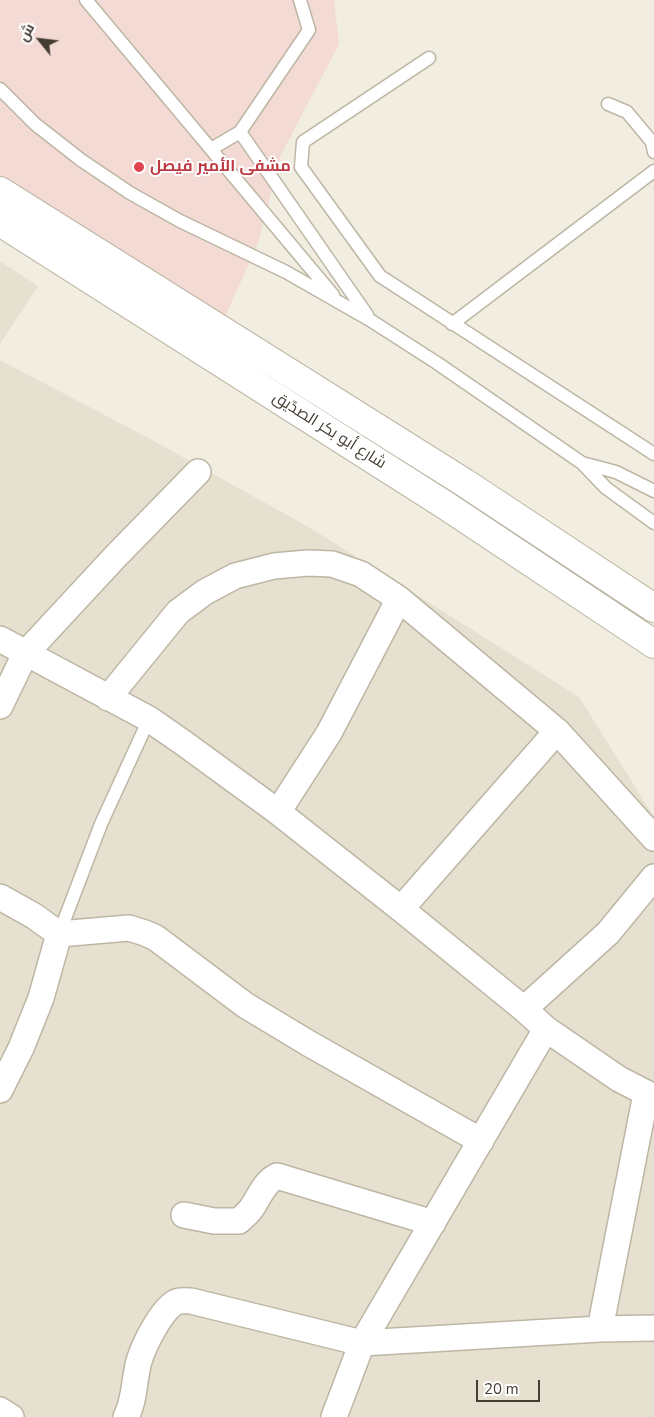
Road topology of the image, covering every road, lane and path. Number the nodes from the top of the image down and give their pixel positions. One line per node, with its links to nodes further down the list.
1 (86, 0): 7 (lane)
2 (300, 0): 6 (lane)
3 (429, 58): 14 (lane)
4 (0, 89): 12 (lane)
5 (608, 104): 8 (lane)
6 (240, 132): 7 (lane); 13 (lane)
7 (211, 149): 12 (lane)
8 (654, 152)
9 (654, 170): 14 (lane)
10 (0, 191): 21 (street, شارع أبو بكر الصدّيق)
11 (0, 222): 23 (street, شارع أبو بكر الصدّيق)
12 (338, 300): 13 (lane)
13 (370, 320): 16 (lane)
14 (452, 324): 15 (lane)
15 (654, 454)
16 (582, 462): 18 (lane); 19 (lane)
17 (198, 472): 24 (street)
18 (654, 491)
19 (654, 523)
20 (399, 599): 25 (street); 28 (street); 29 (street)
21 (654, 608)
22 (0, 639): 24 (street)
23 (654, 644)
24 (25, 654): 25 (street); 26 (street)
25 (108, 698): 27 (street)
26 (0, 706)
27 (149, 719): 29 (street); 34 (lane)
28 (557, 731): 30 (street); 33 (street)
29 (278, 812): 33 (street)
30 (654, 838)
31 (654, 878): 35 (street)
32 (0, 897): 34 (street)
33 (400, 909): 35 (street)
34 (59, 934): 37 (street); 39 (street)
35 (524, 1009): 36 (street)
36 (546, 1029): 38 (street); 39 (street)
37 (0, 1090)
38 (650, 1095): 43 (street)
39 (481, 1141): 41 (street)
40 (184, 1214): 41 (street)
41 (433, 1223): 44 (street)
42 (654, 1328): 43 (street)
43 (600, 1329): 44 (street)
44 (362, 1343): 47 (street); 48 (street)
45 (0, 1410): 46 (street)
46 (11, 1417)
47 (126, 1417)
48 (334, 1417)

